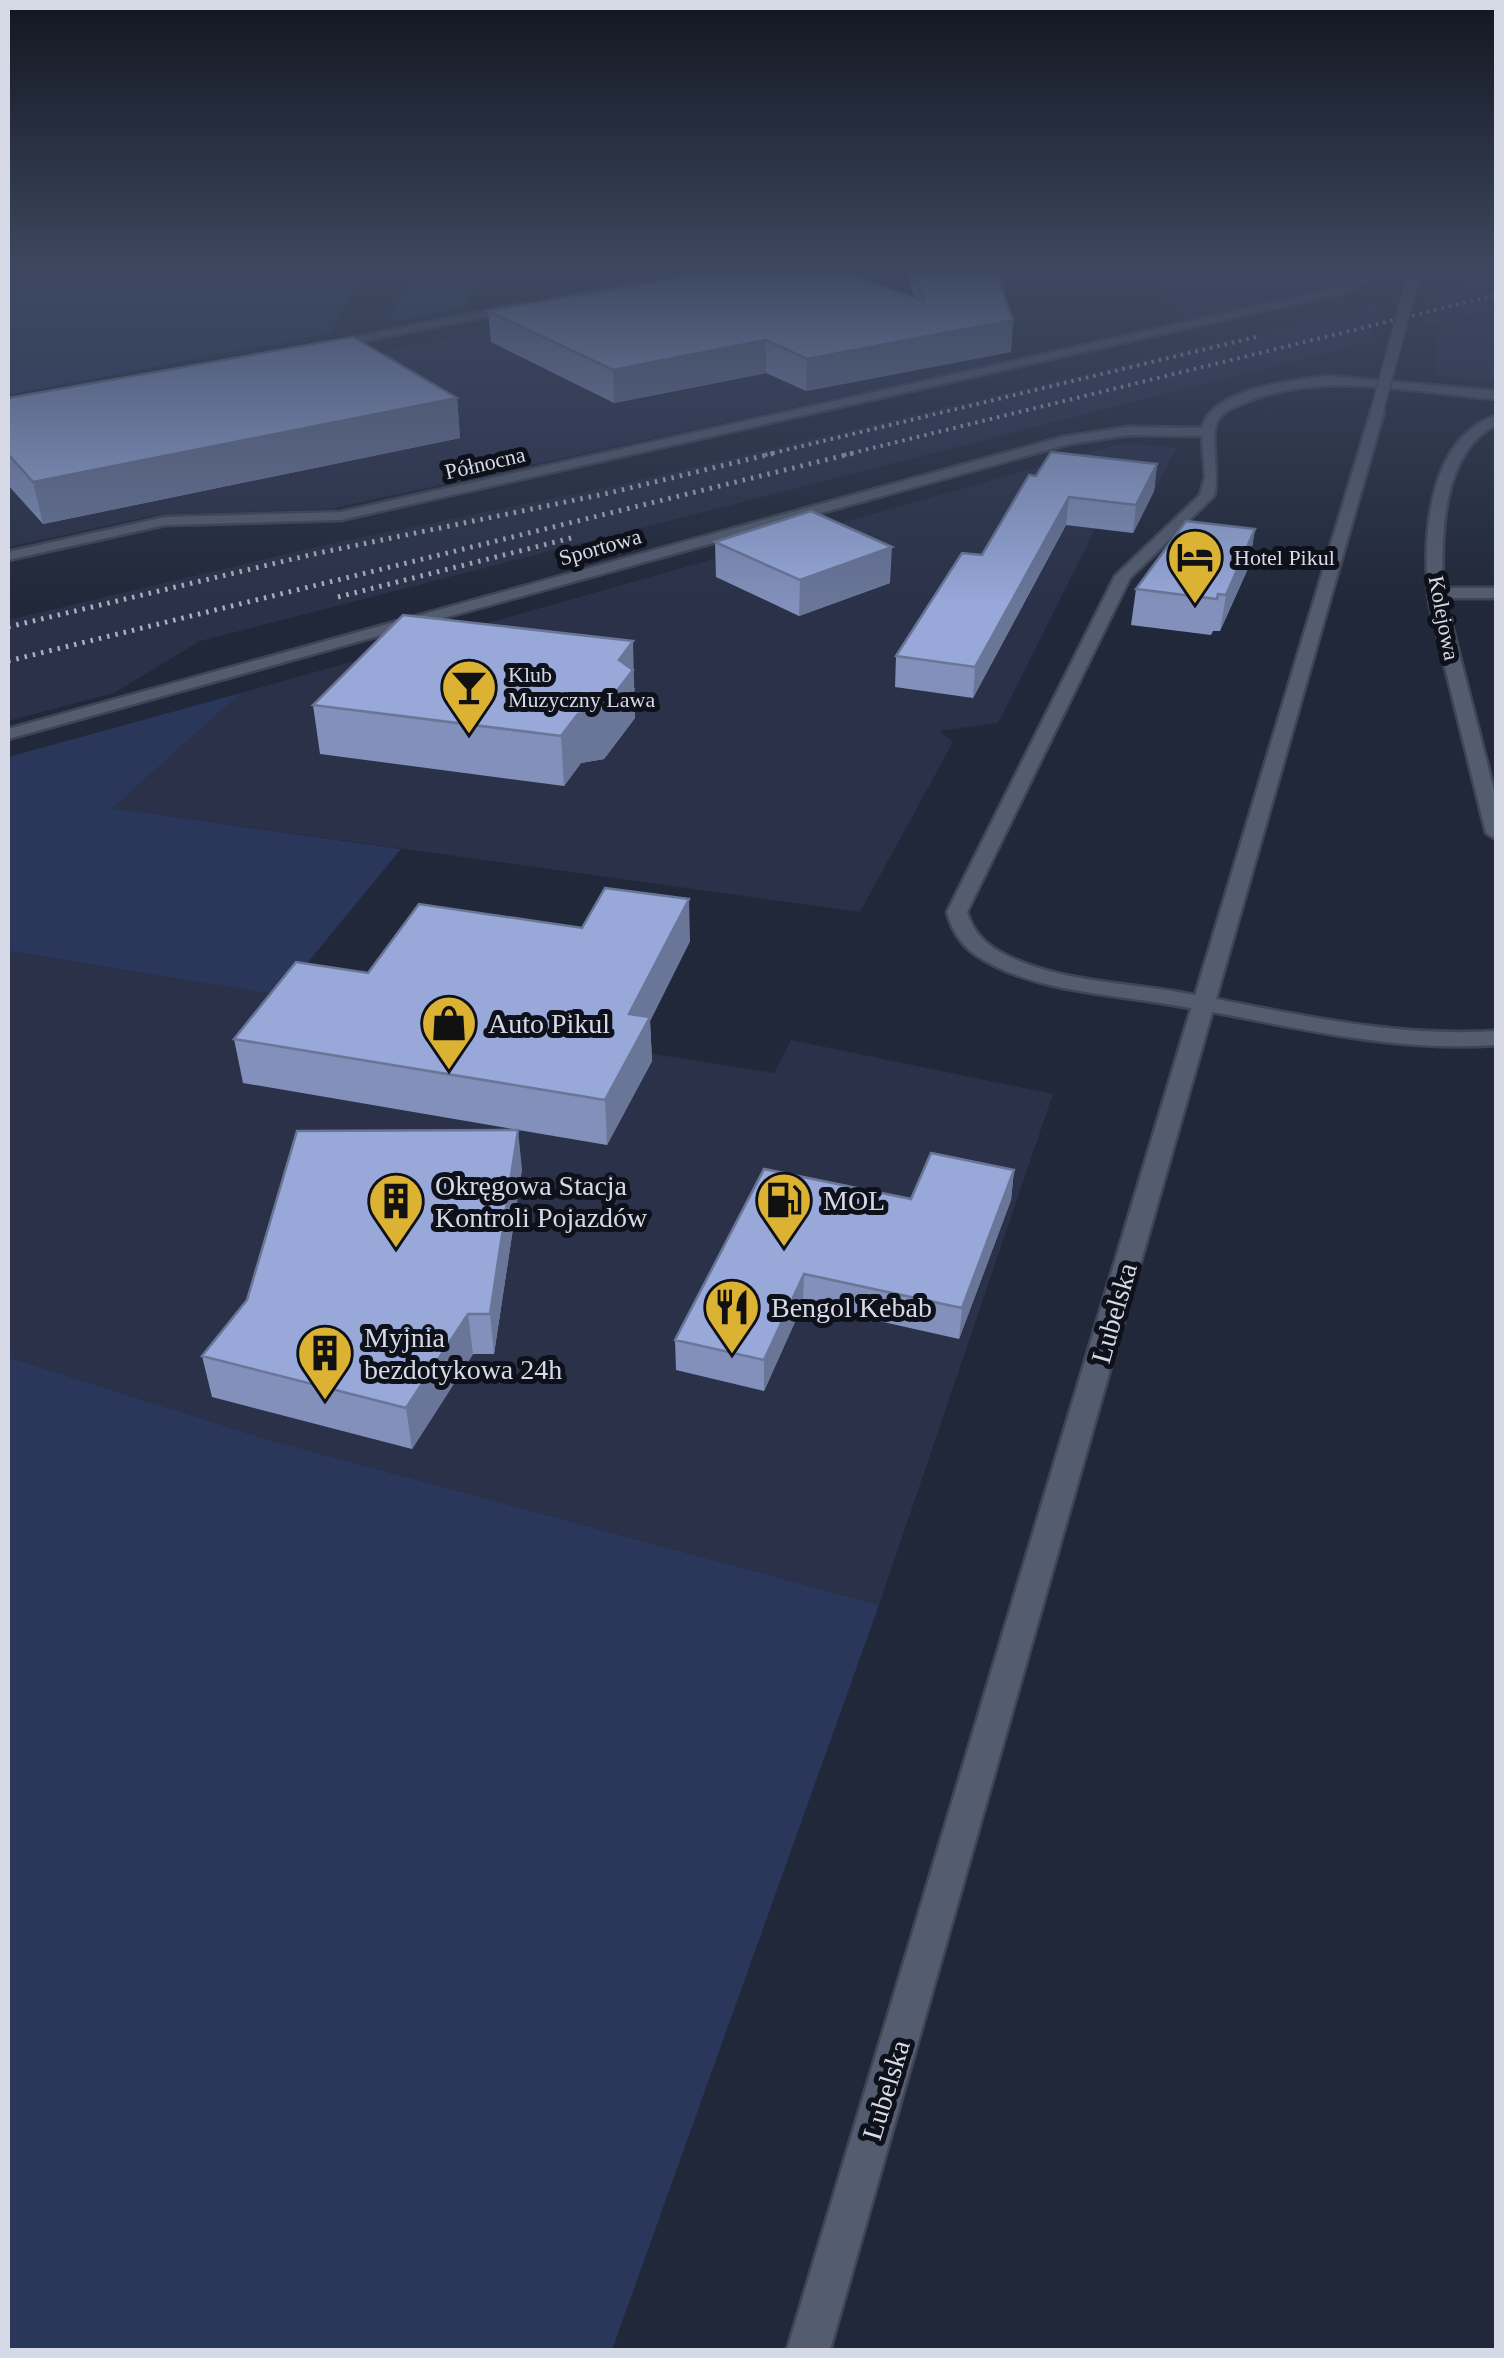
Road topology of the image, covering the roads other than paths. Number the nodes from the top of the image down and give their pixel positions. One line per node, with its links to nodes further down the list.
1 (930, 384): 8 (street, Północna)
2 (1287, 384): 7 (street)
3 (1384, 384): 14 (street, Lubelska, bridge)
4 (1393, 384): 5 (street)
5 (1496, 395)
6 (1496, 420): 9 (street, Kolejowa)
7 (1208, 432): 11 (street, Sportowa); 14 (street)
8 (8, 556)
9 (1435, 593): 10 (street); 12 (street, Kolejowa)
10 (1496, 593)
11 (8, 734)
12 (1489, 774): 13 (street, Kolejowa)
13 (1496, 833)
14 (1203, 1003): 15 (street); 16 (street, Lubelska)
15 (1496, 1038)
16 (808, 2350)

